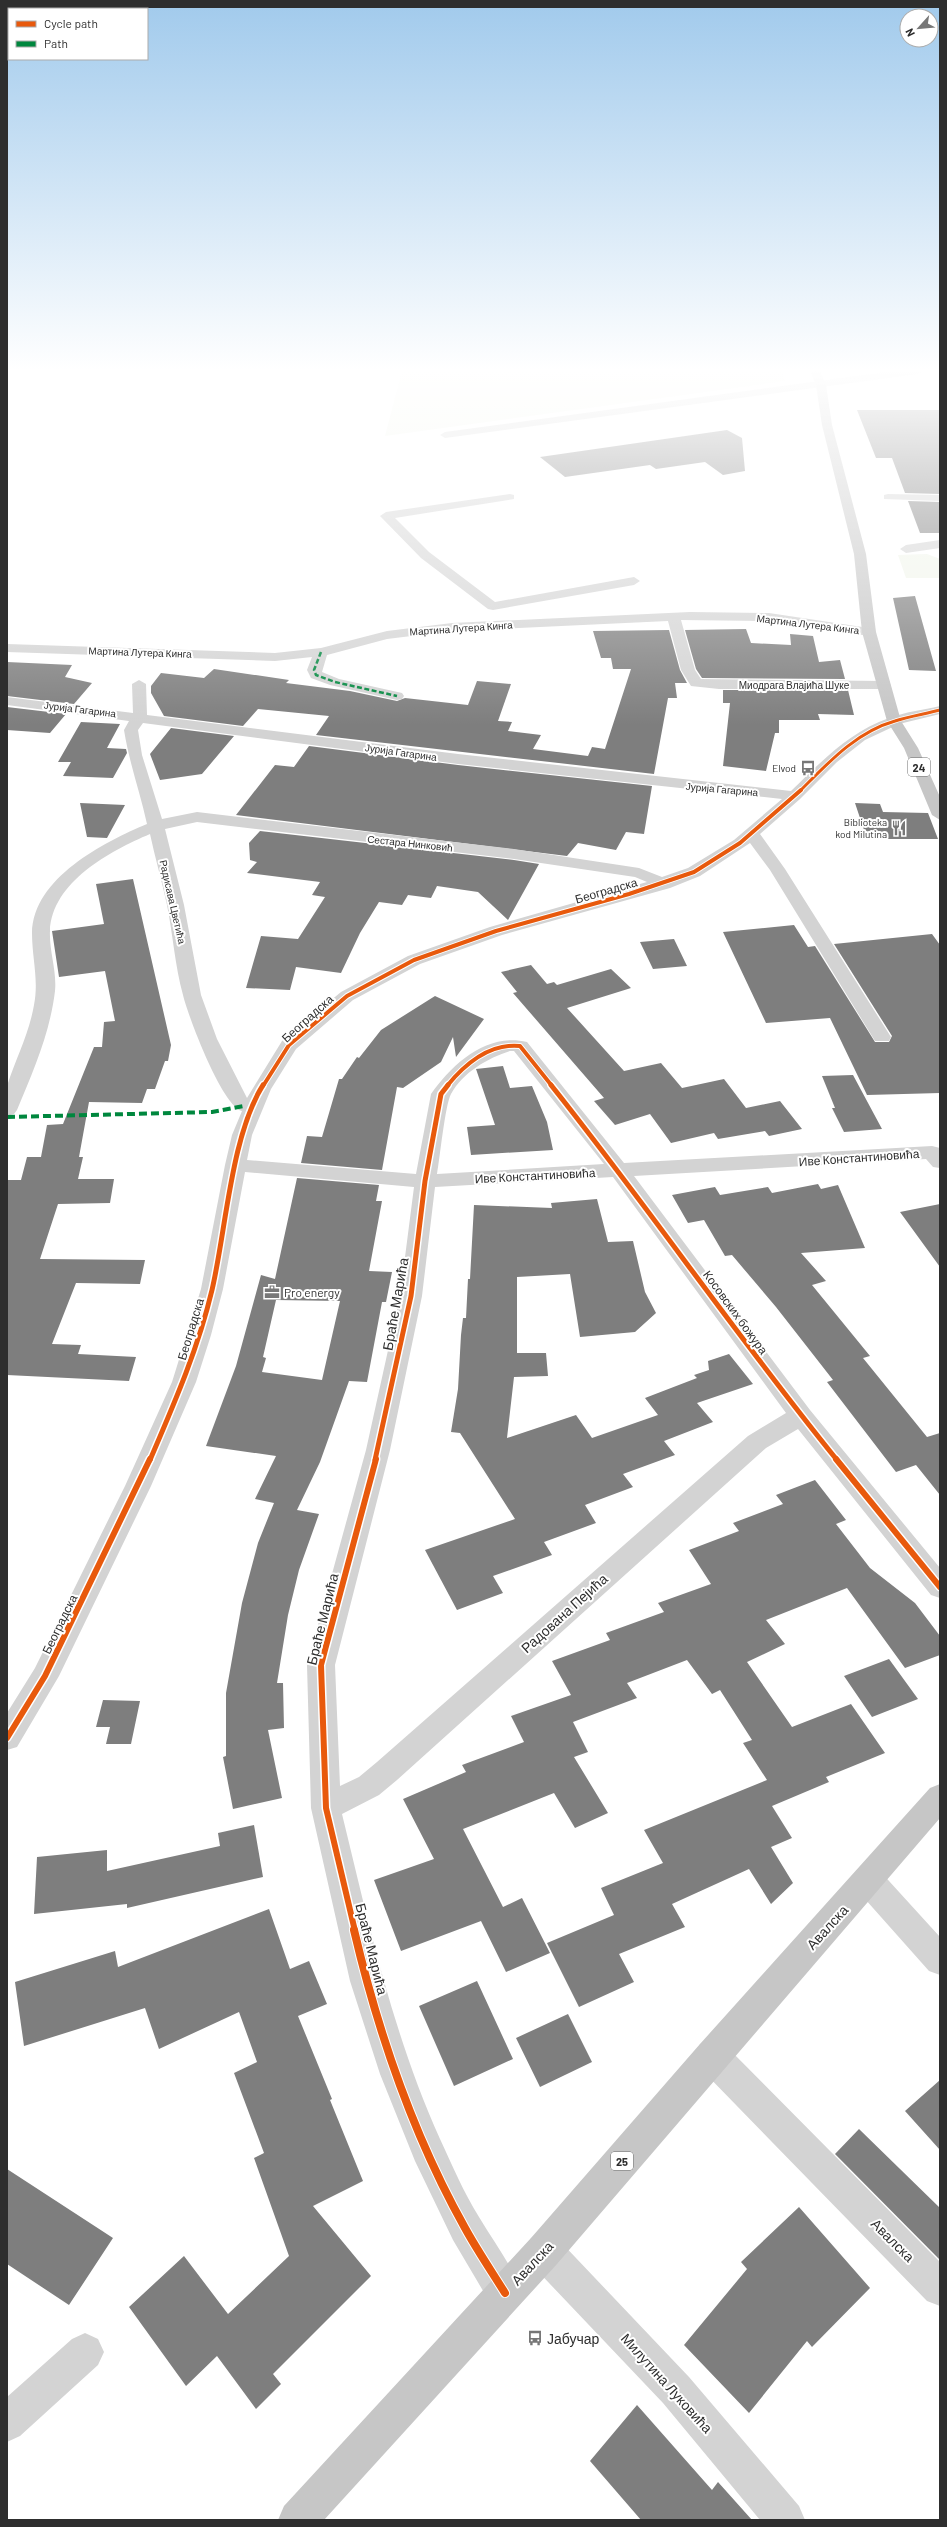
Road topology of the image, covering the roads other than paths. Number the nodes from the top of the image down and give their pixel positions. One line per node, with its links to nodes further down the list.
1 (843, 489): 9 (main road, 24)
2 (510, 497): 7 (street)
3 (888, 497): 4 (street)
4 (940, 498)
5 (940, 544): 6 (street)
6 (906, 549)
7 (634, 581)
8 (673, 617): 9 (street, Мартина Лутера Кинга); 11 (street, Мартина Лутера Кинга); 13 (street, Миодрага Влајића Шуке)
9 (869, 632): 13 (main road, 24)
10 (7, 648): 11 (street, Мартина Лутера Кинга)
11 (321, 652): 14 (street)
12 (139, 684): 17 (street, Радисава Цветића)
13 (884, 686): 18 (main road, 24)
14 (397, 696)
15 (7, 701): 17 (street, Јурија Гагарина)
16 (940, 710): 18 (street, Београдска)
17 (140, 716): 19 (street, Јурија Гагарина); 21 (street, Радисава Цветића)
18 (894, 721): 19 (street, Београдска); 20 (main road, 24)
19 (795, 796): 22 (street, Београдска)
20 (940, 815)
21 (155, 828): 23 (street, Сестара Нинковић); 26 (street, Радисава Цветића); 27 (street, Сестара Нинковић)
22 (751, 834): 23 (street, Београдска); 24 (street)
23 (664, 884): 26 (street, Београдска)
24 (882, 1037)
25 (520, 1046): 30 (street, Косовских божура); 31 (street, Браће Марића)
26 (252, 1107): 29 (street, Београдска)
27 (7, 1110)
28 (936, 1157): 30 (street, Иве Константиновића)
29 (235, 1165): 31 (street, Иве Константиновића); 34 (street, Београдска)
30 (619, 1170): 31 (street, Иве Константиновића); 32 (street, Косовских божура)
31 (425, 1181): 36 (street, Браће Марића)
32 (801, 1416): 33 (street, Косовских божура); 36 (street, Радована Пејића)
33 (940, 1587)
34 (7, 1738)
35 (940, 1797): 37 (main road, Авалска / 25)
36 (326, 1808): 42 (street, Браће Марића)
37 (868, 1880): 38 (street); 39 (main road, Авалска / 25)
38 (940, 1960)
39 (712, 2056): 40 (main road, Авалска / 25); 41 (street, Авалска)
40 (544, 2251): 42 (main road, Авалска / 25); 46 (street, Милутина Луковића)
41 (940, 2288)
42 (505, 2293): 45 (main road, Авалска / 25)
43 (85, 2352): 44 (street)
44 (7, 2422)
45 (298, 2520)
46 (785, 2520)

